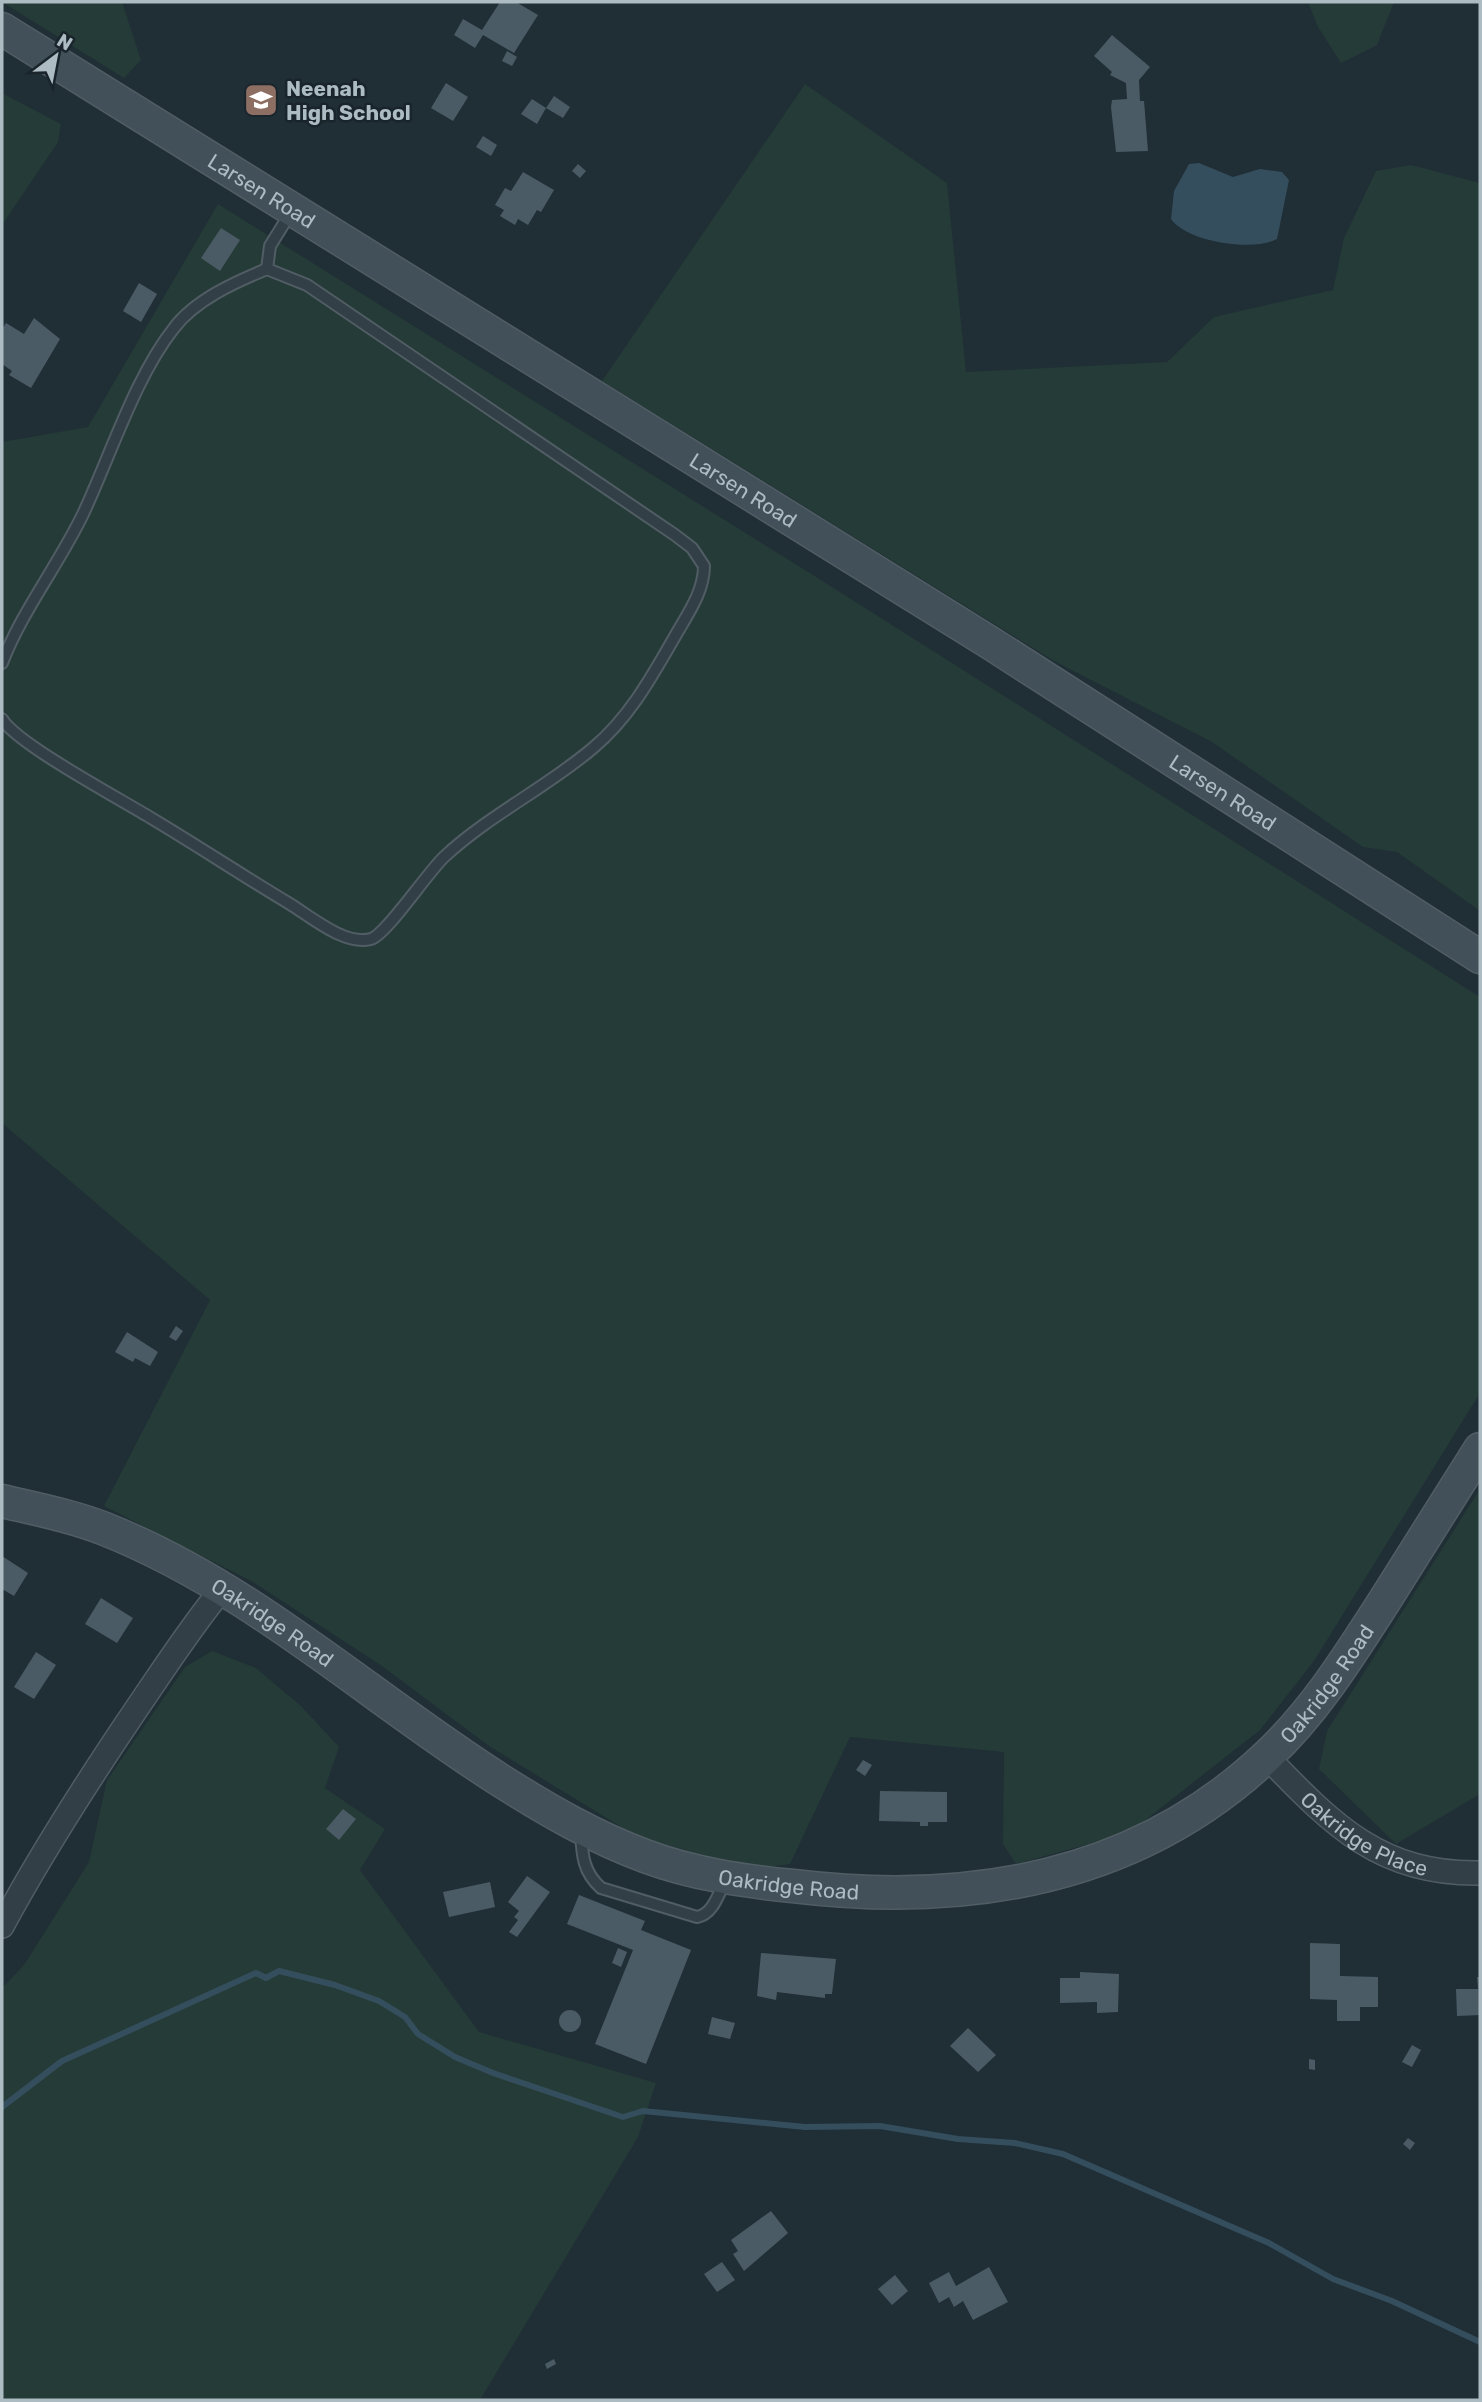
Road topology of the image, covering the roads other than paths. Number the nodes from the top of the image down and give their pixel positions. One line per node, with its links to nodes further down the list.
1 (2, 29): 2 (street, Larsen Road)
2 (293, 209): 3 (lane); 6 (street, Larsen Road)
3 (267, 269): 4 (lane); 5 (lane)
4 (2, 663)
5 (2, 719)
6 (1480, 957)
7 (1480, 1450): 10 (street, Oakridge Road)
8 (2, 1500): 9 (street, Oakridge Road)
9 (222, 1589): 11 (street, Oakridge Road); 14 (street)
10 (1267, 1757): 12 (street, Oakridge Place); 13 (street, Oakridge Road)
11 (580, 1829): 13 (street, Oakridge Road); 13 (lane)
12 (1480, 1873)
13 (727, 1878)
14 (2, 1926)

